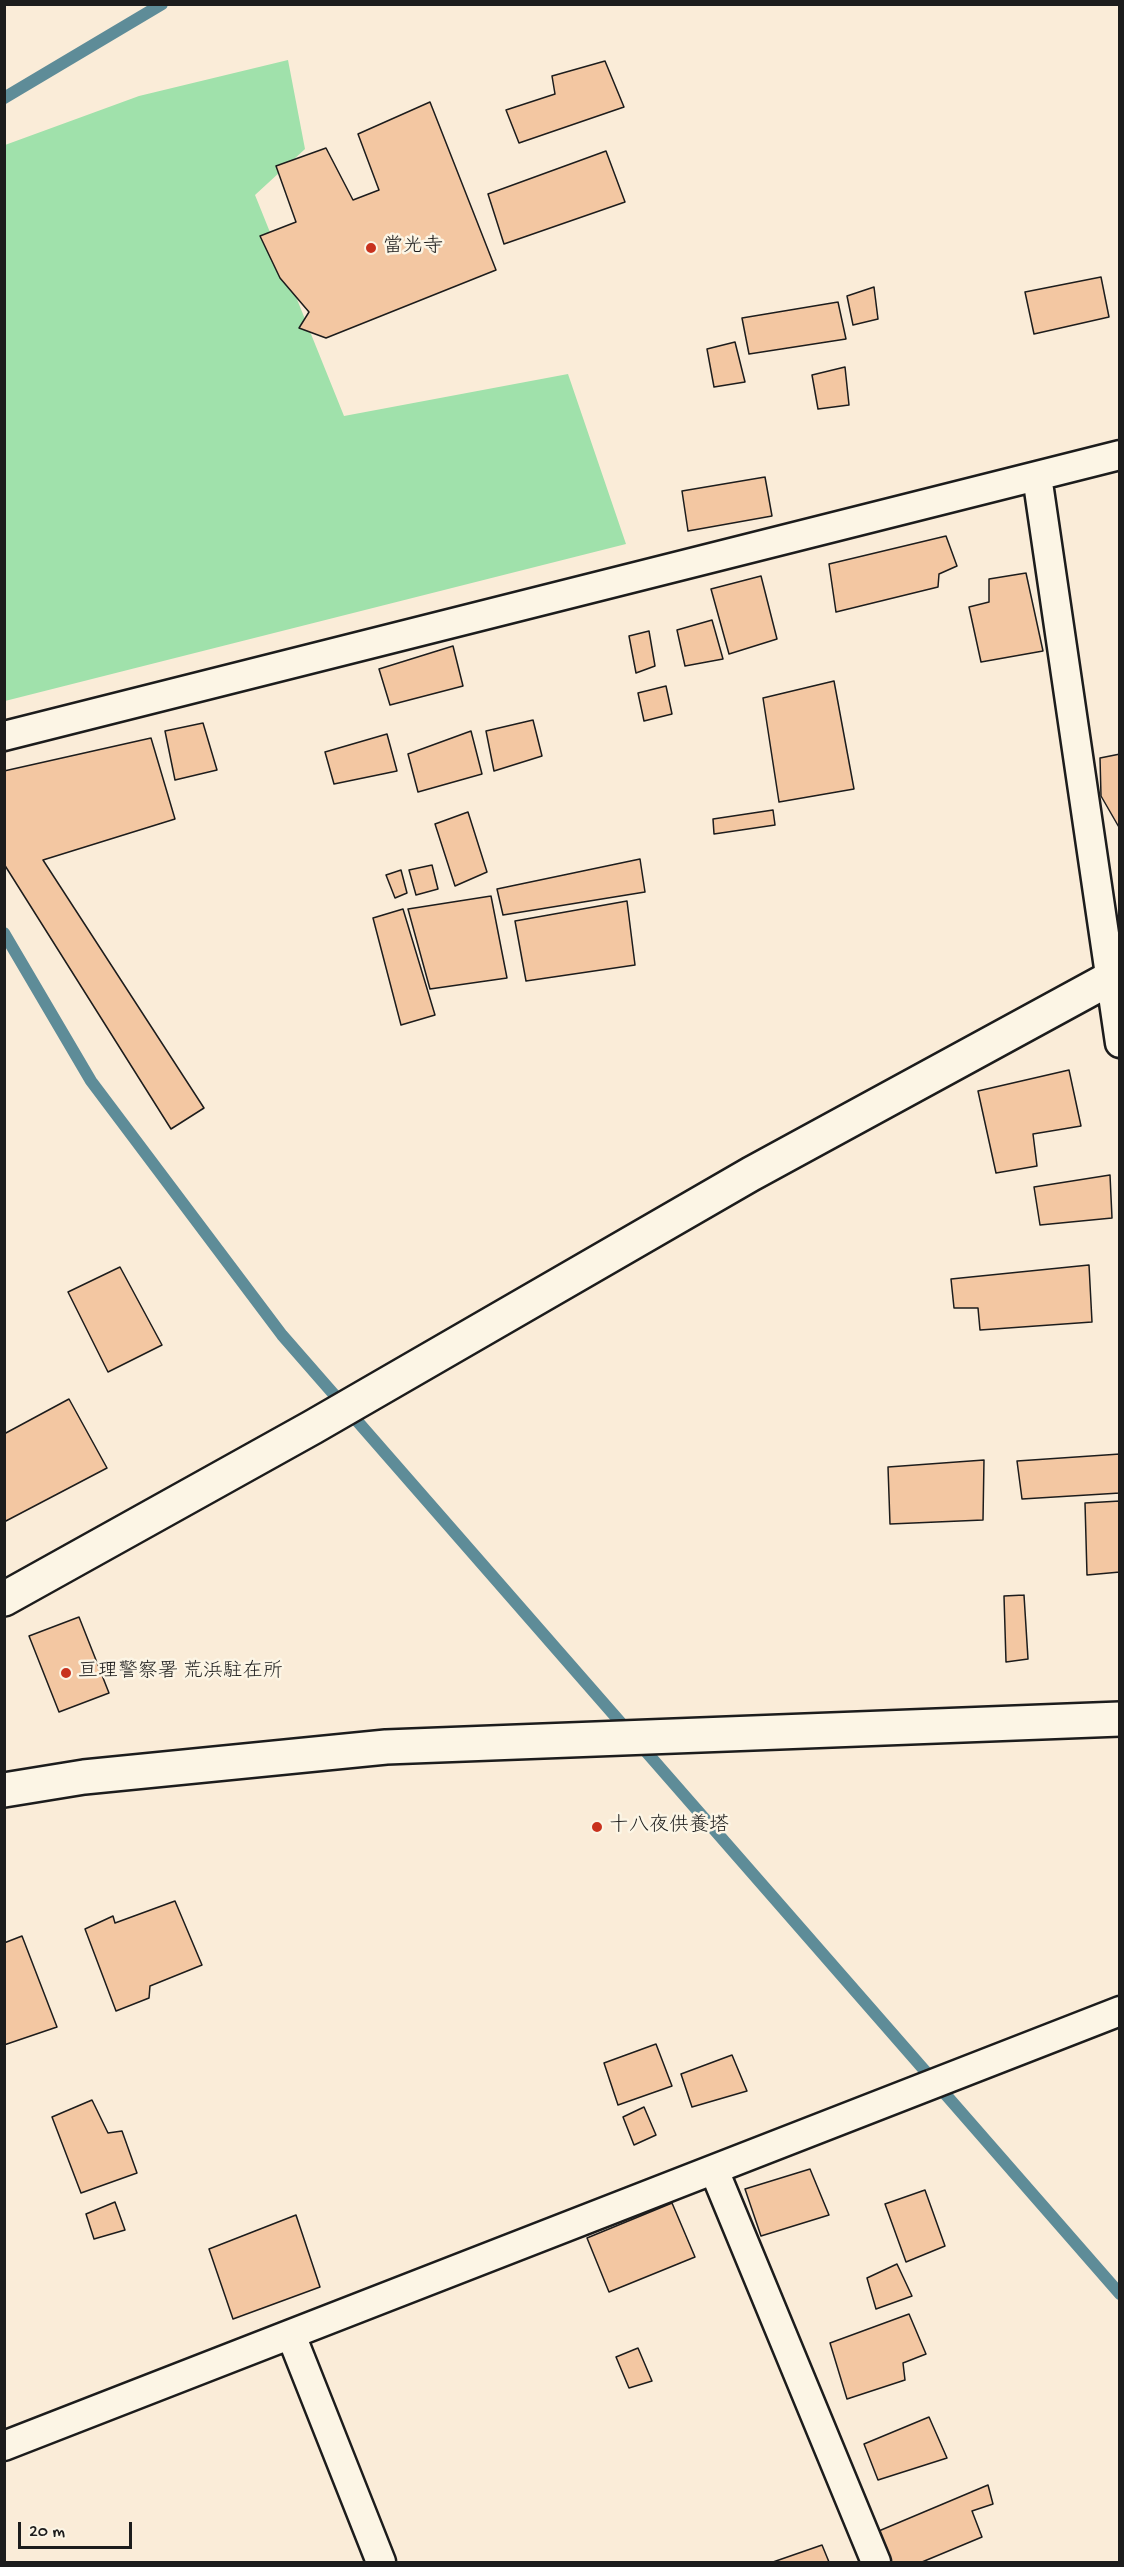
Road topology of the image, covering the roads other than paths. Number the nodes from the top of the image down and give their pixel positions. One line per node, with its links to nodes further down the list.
1 (1119, 455): 2 (street)
2 (1037, 476): 3 (street); 4 (street)
3 (4, 736)
4 (1114, 977): 5 (street); 6 (street)
5 (1119, 1043)
6 (4, 1599)
7 (1119, 1719): 8 (street)
8 (4, 1790)
9 (1119, 2011): 10 (street)
10 (714, 2170): 11 (street); 14 (street)
11 (291, 2335): 12 (street); 13 (street)
12 (4, 2446)
13 (381, 2562)
14 (876, 2562)

